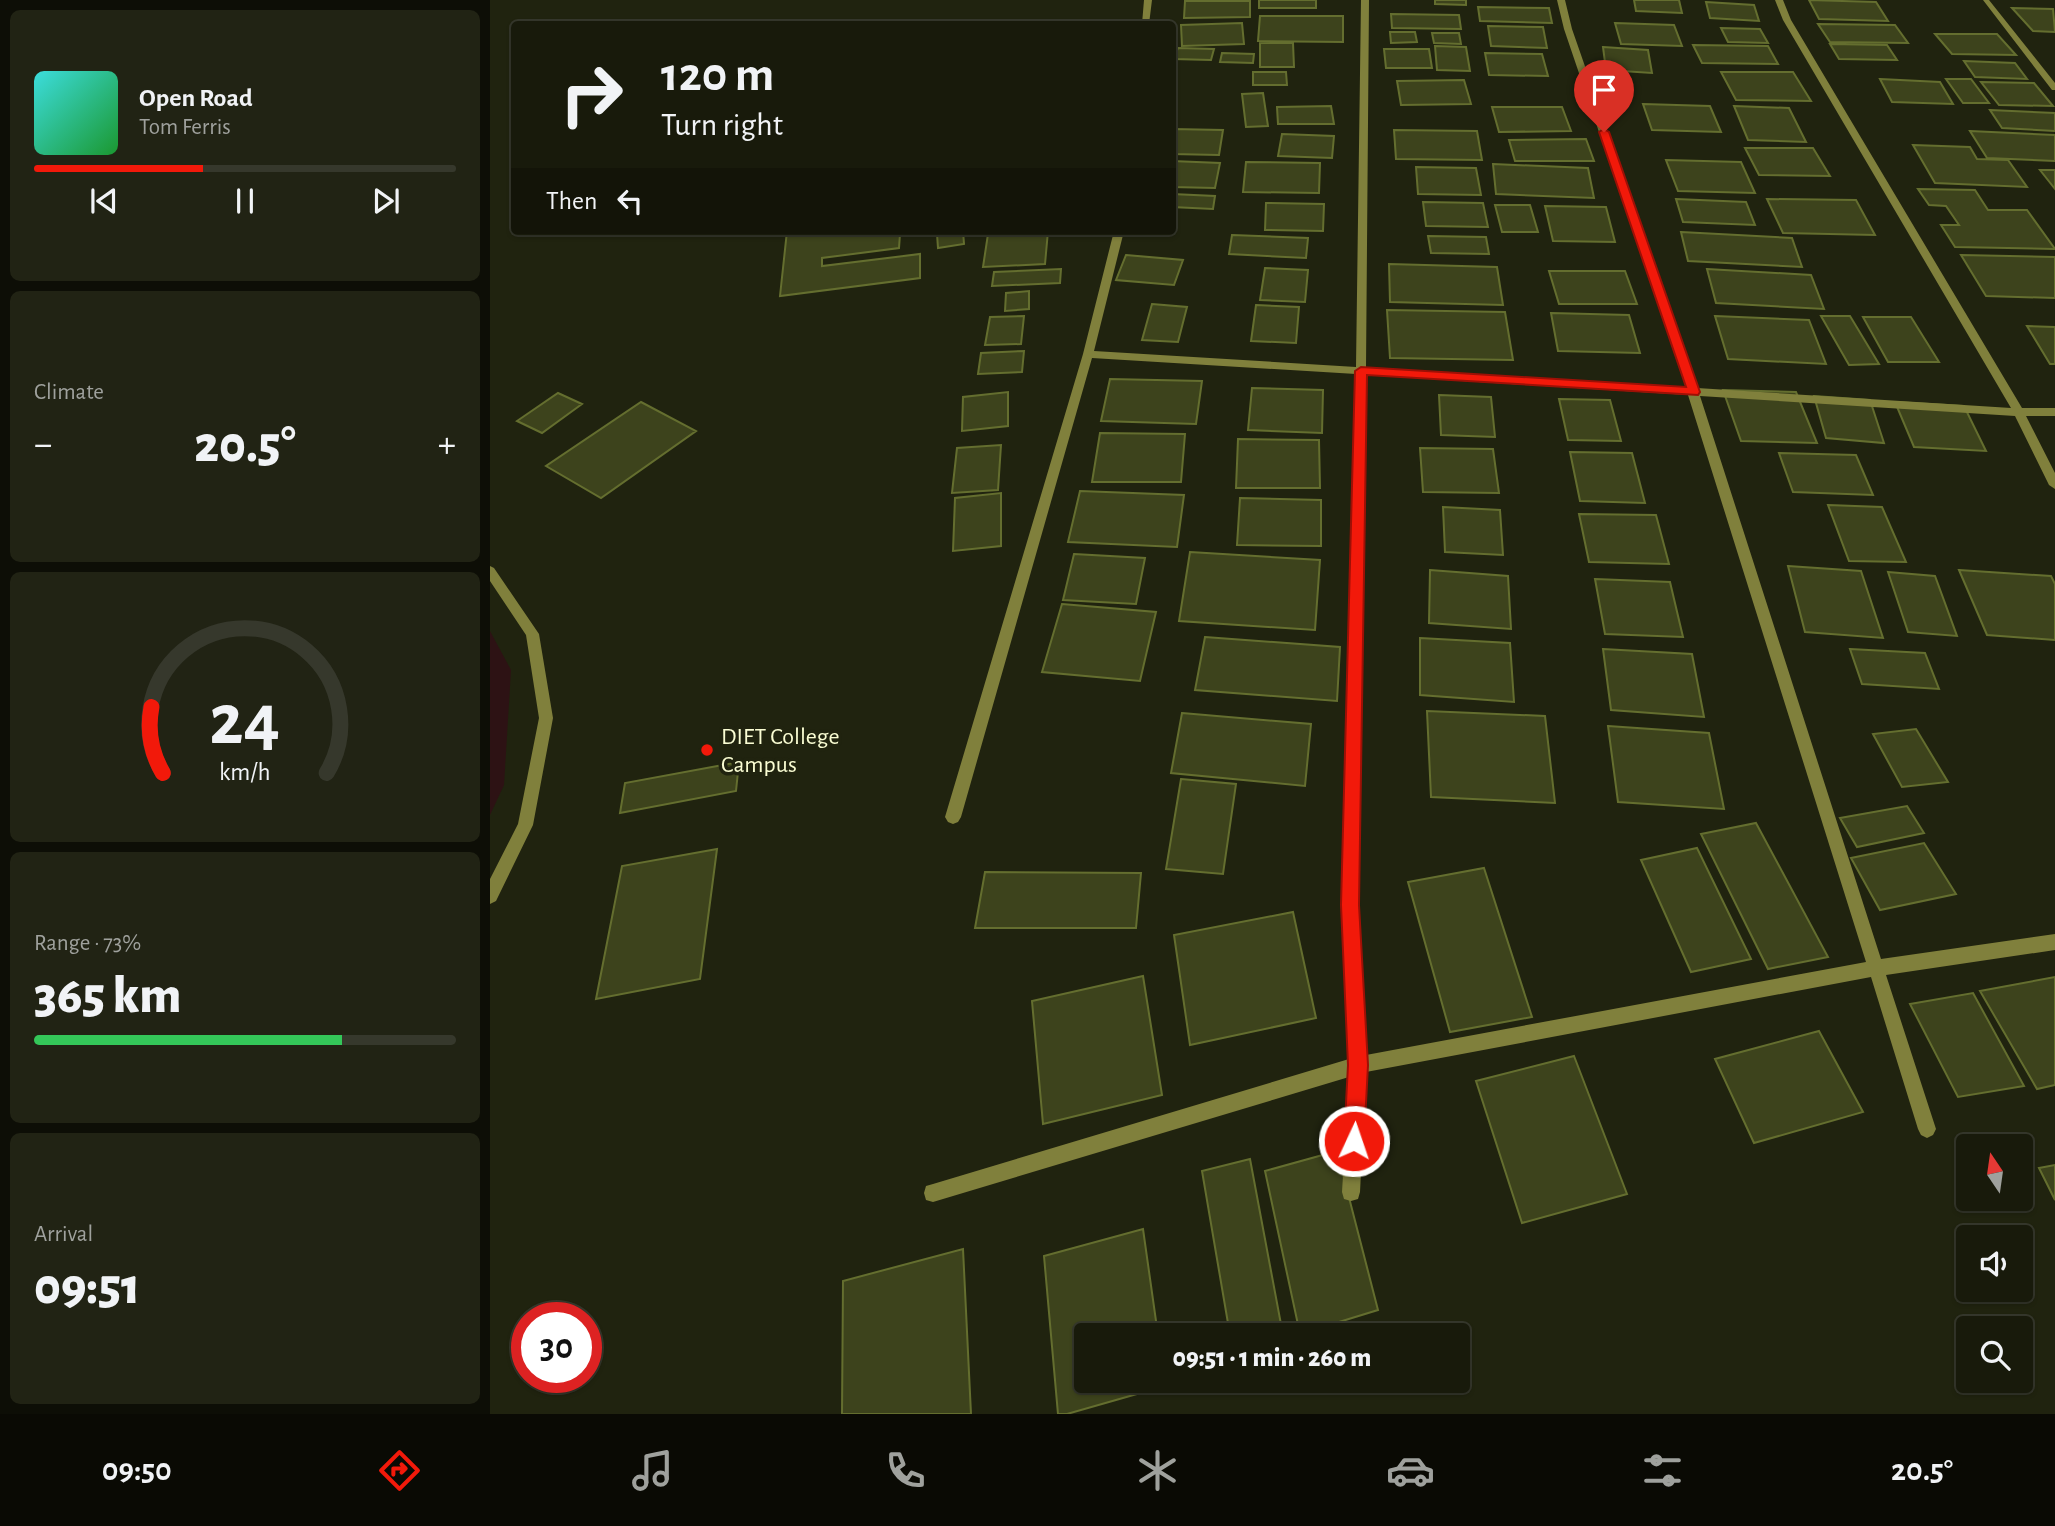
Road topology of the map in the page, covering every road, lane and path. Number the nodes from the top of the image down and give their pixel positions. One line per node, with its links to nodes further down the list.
1 (1147, 0): 6 (street)
2 (1365, 0): 10 (street)
3 (1561, 0): 11 (street)
4 (1779, 0): 12 (street)
5 (1986, 1): 7 (street)
6 (1146, 21)
7 (2055, 88)
8 (1118, 235): 9 (street)
9 (1088, 354): 10 (street); 16 (street)
10 (1361, 371): 11 (street); 20 (street)
11 (1693, 392): 12 (street); 19 (street)
12 (2019, 412): 13 (street); 14 (street)
13 (2055, 412)
14 (2055, 485)
15 (490, 571): 17 (street)
16 (953, 817)
17 (490, 896)
18 (2055, 942): 19 (street)
19 (1876, 968): 20 (street); 21 (street)
20 (1358, 1065): 22 (street); 23 (street)
21 (1927, 1129)
22 (1352, 1192)
23 (933, 1193)

